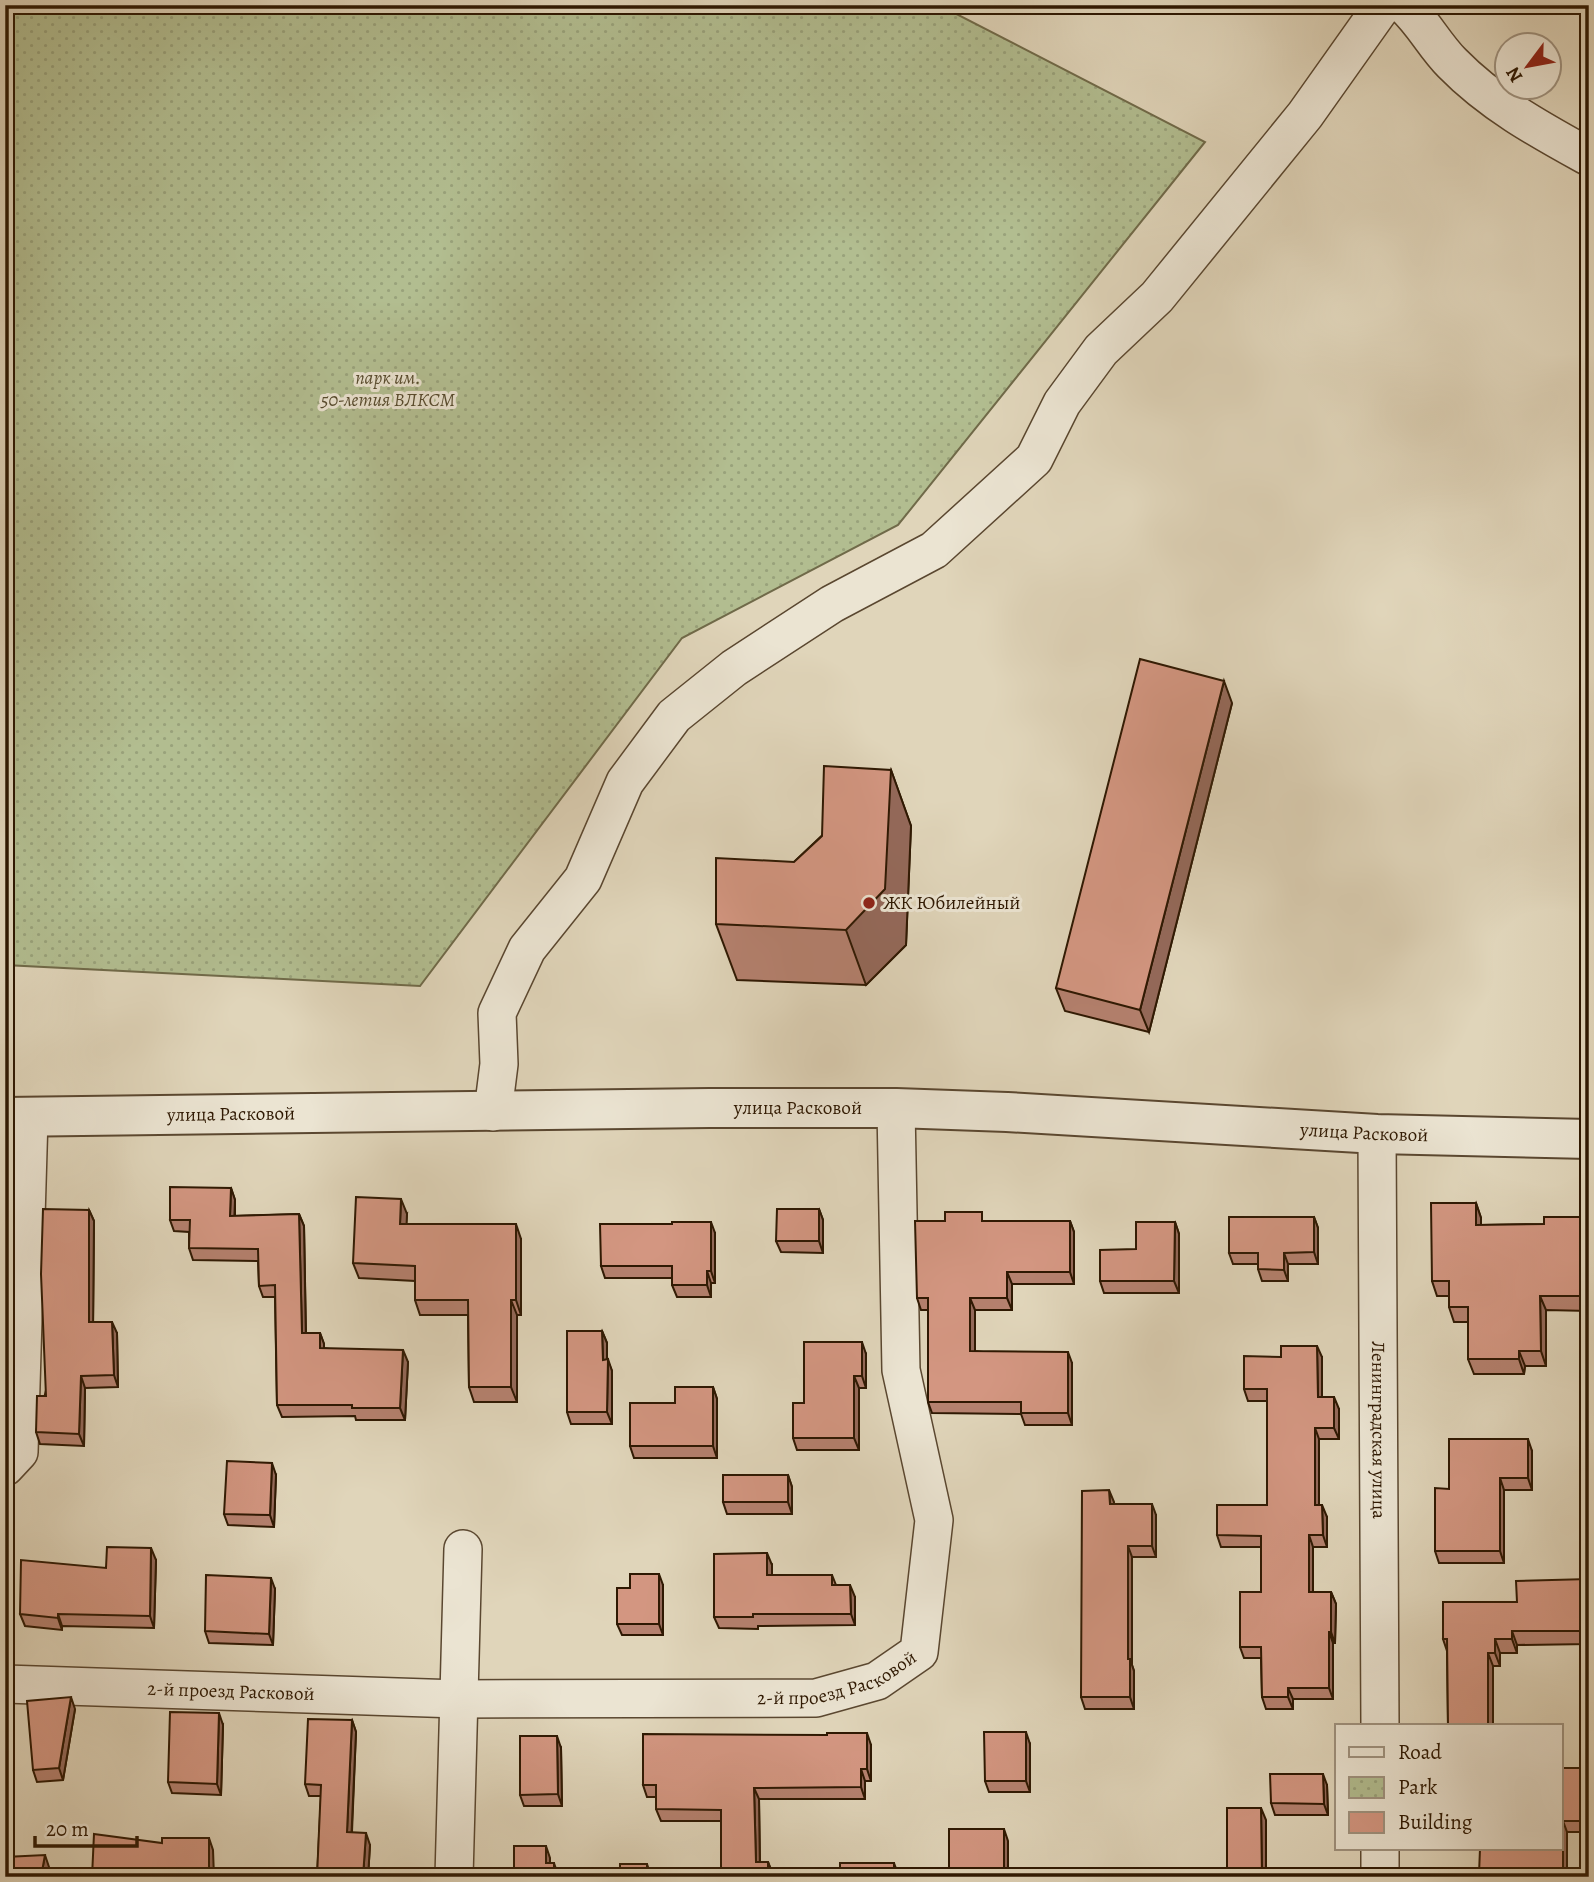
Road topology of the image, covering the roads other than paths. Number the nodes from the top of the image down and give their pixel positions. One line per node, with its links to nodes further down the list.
1 (1383, 5): 5 (street)
2 (1404, 5): 3 (street)
3 (1589, 157)
4 (896, 1108): 5 (street, улица Расковой); 7 (street, улица Расковой); 12 (street, 2-й проезд Расковой)
5 (493, 1112): 6 (street, улица Расковой)
6 (17, 1117): 9 (street)
7 (1377, 1134): 8 (street, улица Расковой); 13 (street, Ленинградская улица)
8 (1589, 1139)
9 (5, 1467)
10 (463, 1549): 12 (street)
11 (5, 1684): 12 (street, 2-й проезд Расковой)
12 (458, 1699): 15 (street)
13 (1380, 1724)
14 (1380, 1850): 16 (street)
15 (454, 1877)
16 (1380, 1877)

